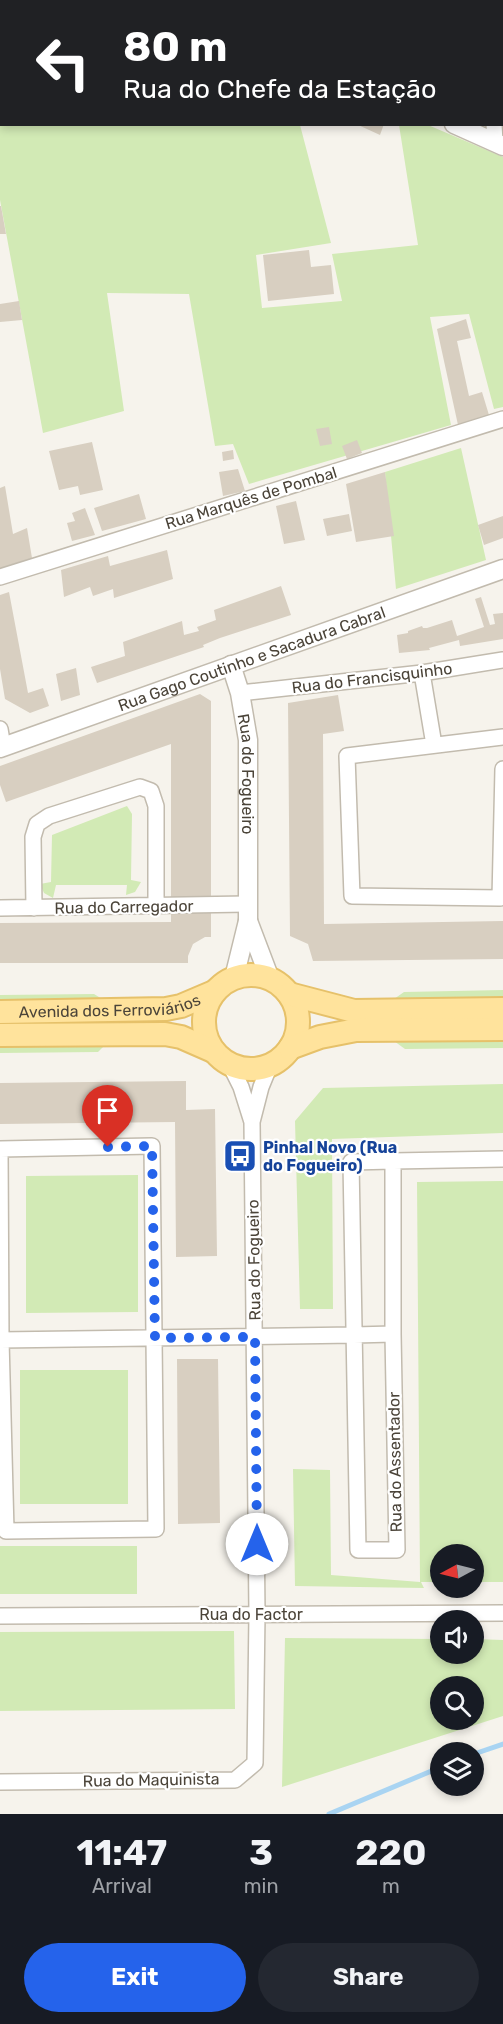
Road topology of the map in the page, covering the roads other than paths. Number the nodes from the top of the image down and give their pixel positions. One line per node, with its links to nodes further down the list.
1 (460, 126): 2 (street)
2 (497, 138)
3 (503, 419): 5 (street, Rua Marquês de Pombal)
4 (503, 569): 7 (street, Rua Gago Coutinho e Sacadura Cabral)
5 (0, 577)
6 (503, 660): 8 (street, Rua do Francisquinho)
7 (231, 666): 9 (street, Rua do Fogueiro); 11 (street, Rua Gago Coutinho e Sacadura Cabral)
8 (422, 673): 9 (street, Rua do Francisquinho); 12 (street)
9 (240, 693): 17 (street, Rua do Fogueiro)
10 (503, 737): 12 (street)
11 (1, 741)
12 (434, 745): 13 (street)
13 (503, 769)
14 (156, 906): 16 (street, Rua do Carregador); 16 (street); 17 (street, Rua do Carregador)
15 (0, 908): 16 (street, Rua do Carregador)
16 (34, 908)
17 (248, 913): 18 (street, Rua do Fogueiro); 19 (street, Rua do Fogueiro)
18 (234, 978): 19 (main road); 20 (main road, Avenida dos Ferroviários)
19 (270, 979): 21 (main road)
20 (214, 993): 23 (main road, Avenida dos Ferroviários); 27 (main road, Avenida dos Ferroviários)
21 (289, 994): 22 (main road); 26 (main road)
22 (503, 1009)
23 (0, 1012)
24 (503, 1029): 26 (main road)
25 (0, 1035): 27 (main road, Avenida dos Ferroviários)
26 (290, 1048): 28 (main road)
27 (221, 1058): 28 (main road, Avenida dos Ferroviários); 29 (street)
28 (270, 1065): 29 (street)
29 (252, 1122): 34 (street, Rua do Fogueiro)
30 (503, 1159): 31 (street, Rua do Assentador)
31 (393, 1161): 32 (street, Rua do Assentador); 33 (street, Rua do Assentador)
32 (354, 1335): 33 (street); 33 (street, Rua do Assentador); 34 (street)
33 (393, 1335)
34 (255, 1337): 35 (street); 38 (street, Rua do Fogueiro)
35 (155, 1338): 36 (street); 36 (street); 36 (street)
36 (1, 1340)
37 (503, 1613): 38 (street, Rua do Factor)
38 (257, 1614): 39 (street, Rua do Factor); 40 (street, Rua do Maquinista)
39 (0, 1616)
40 (0, 1782)

